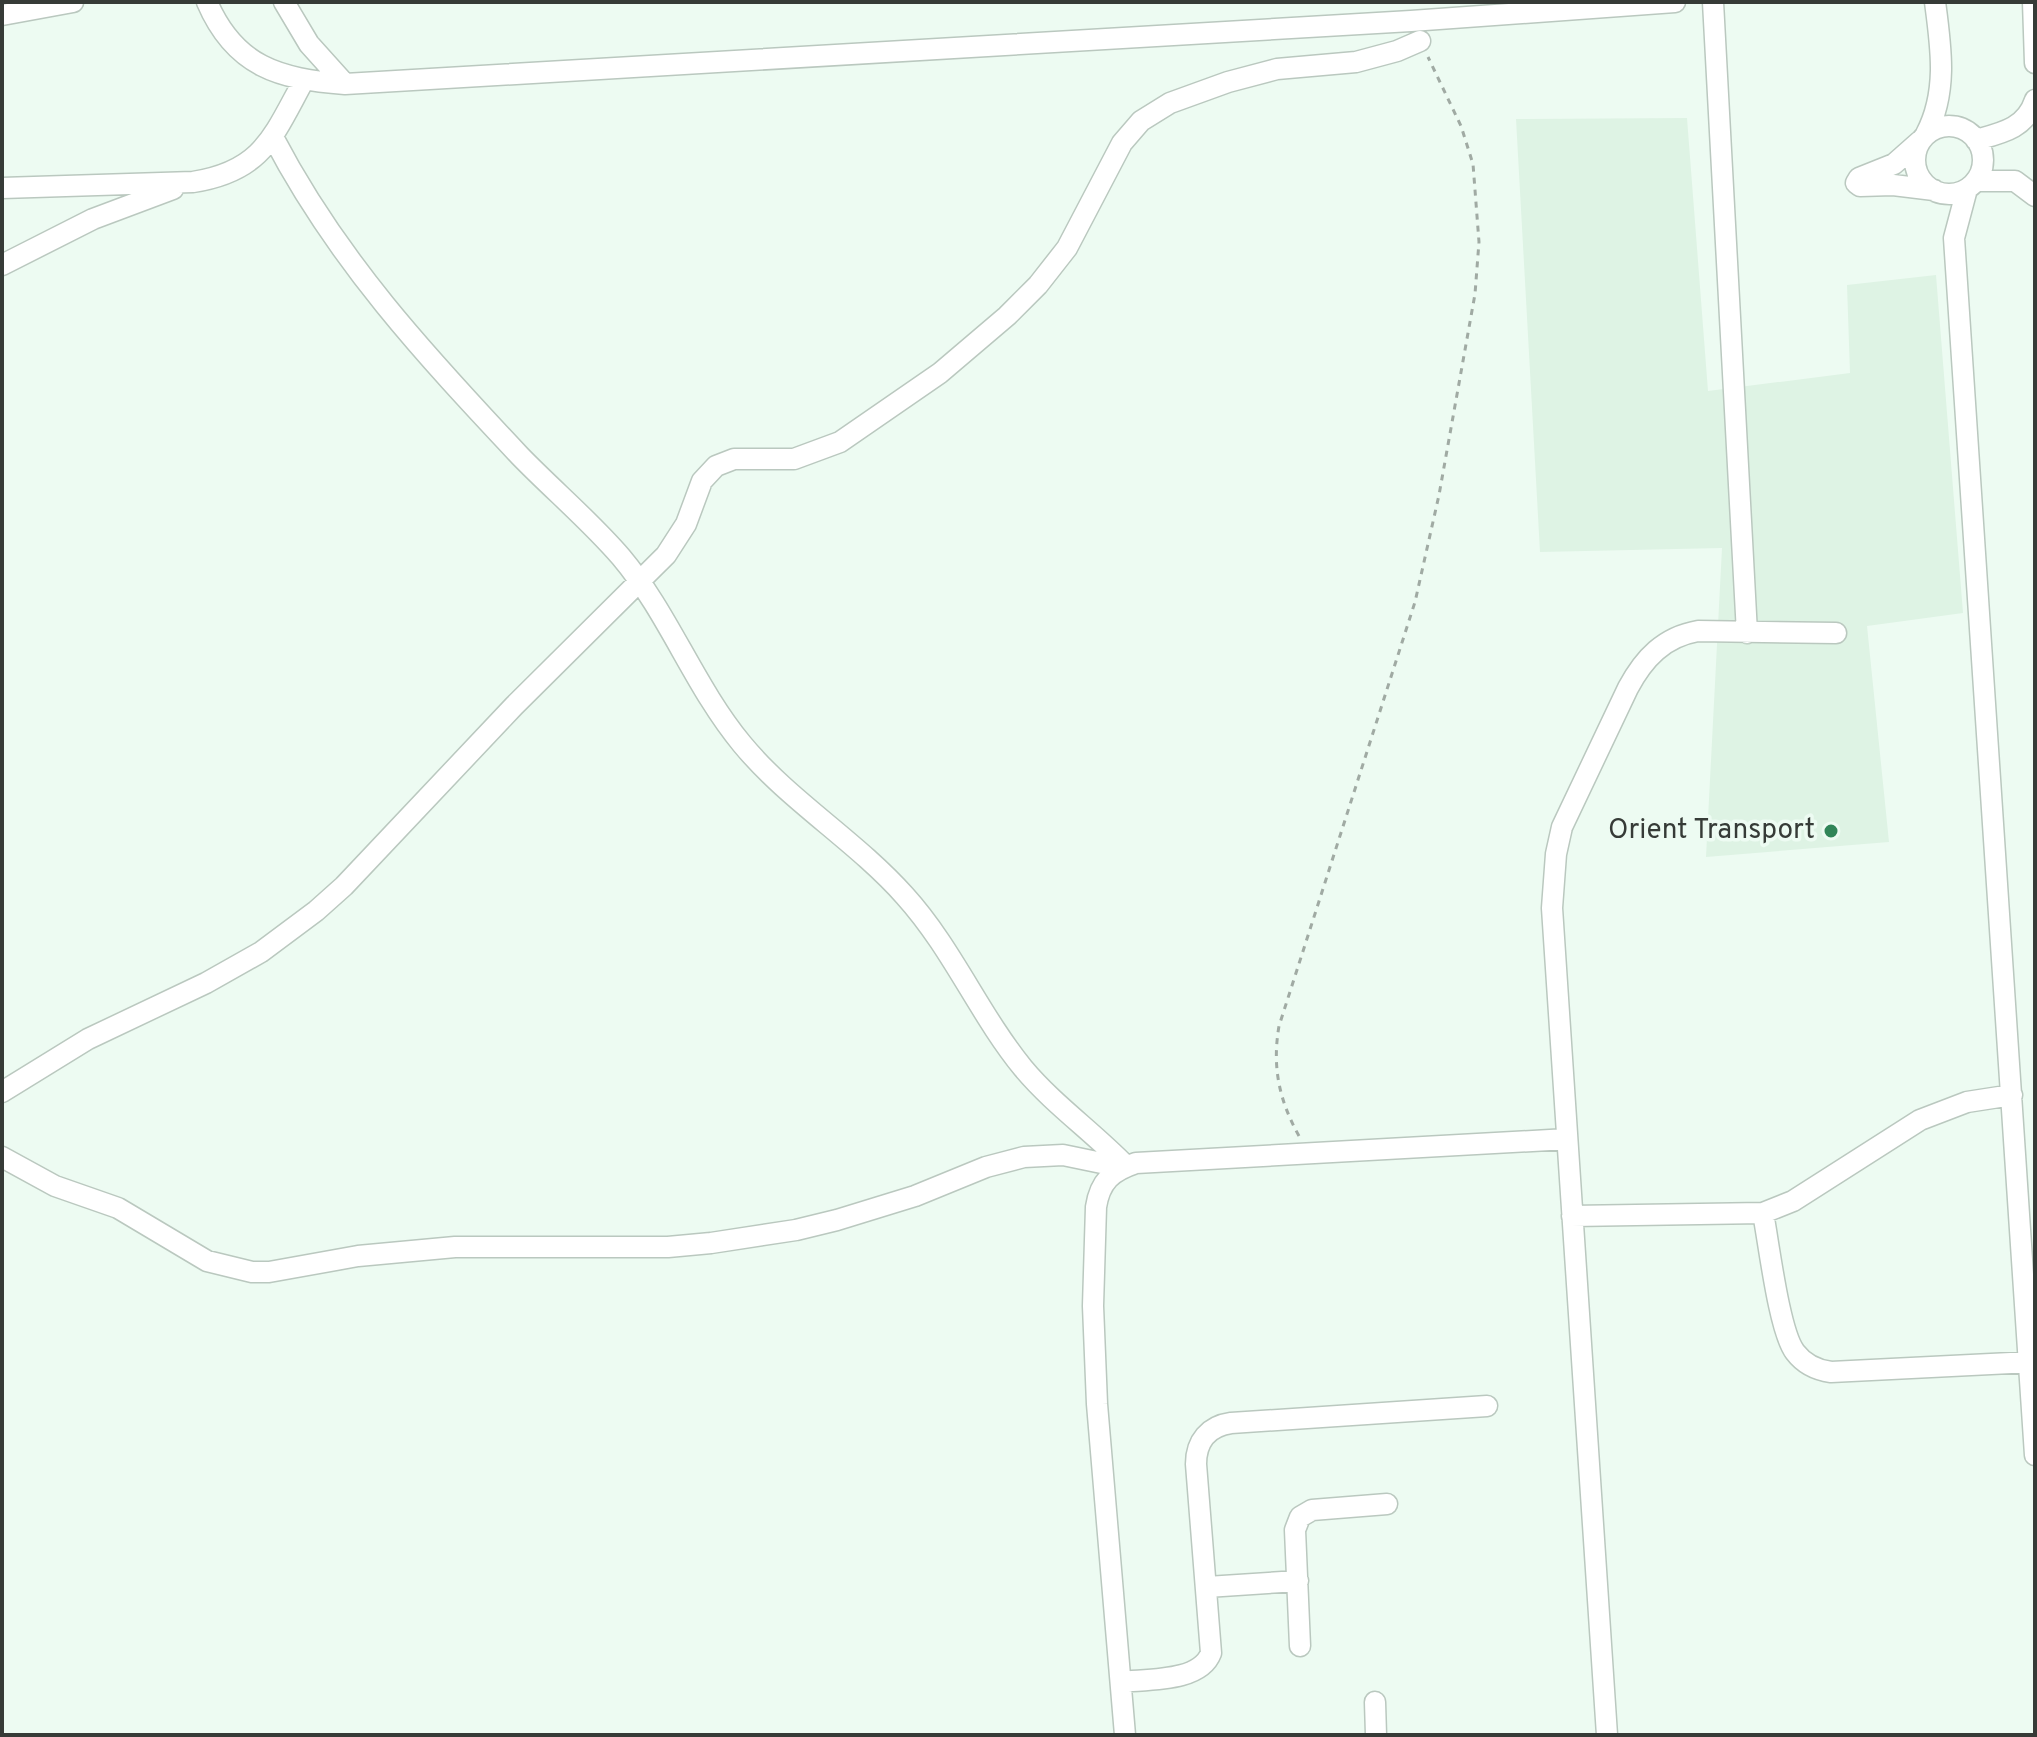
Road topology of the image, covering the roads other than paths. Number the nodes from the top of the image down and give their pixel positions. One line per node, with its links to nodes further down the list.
1 (73, 2): 8 (street)
2 (207, 2): 12 (street)
3 (284, 2): 13 (street)
4 (1675, 2): 13 (street)
5 (1713, 2): 26 (street)
6 (1935, 2): 11 (street)
7 (2033, 2): 10 (street)
8 (2, 15)
9 (1420, 41): 25 (street)
10 (2035, 63)
11 (1941, 72): 15 (street); 16 (street)
12 (304, 80): 13 (street); 17 (street)
13 (345, 84)
14 (2035, 100): 15 (street)
15 (1969, 134): 16 (street); 19 (street)
16 (1925, 136): 21 (street); 21 (street)
17 (273, 137): 18 (street); 25 (street)
18 (193, 182): 20 (street); 24 (street)
19 (1972, 185): 21 (street); 22 (street); 23 (street)
20 (2, 188)
21 (1935, 190): 23 (street)
22 (2035, 196)
23 (1954, 238): 29 (street)
24 (2, 265)
25 (640, 581): 28 (street); 32 (street)
26 (1747, 633): 27 (street); 30 (street)
27 (1836, 633)
28 (2, 1092)
29 (2012, 1095): 33 (street); 35 (street)
30 (1567, 1139): 32 (street); 34 (street)
31 (2, 1157): 32 (street)
32 (1123, 1167): 42 (street)
33 (1763, 1213): 34 (street); 35 (street)
34 (1572, 1216): 46 (street)
35 (2031, 1362): 37 (street)
36 (1487, 1406): 40 (street)
37 (2035, 1455)
38 (1387, 1504): 39 (street)
39 (1298, 1581): 40 (street); 41 (street)
40 (1207, 1587): 42 (street)
41 (1300, 1646)
42 (1121, 1682): 44 (street)
43 (1375, 1702): 45 (street)
44 (1125, 1735)
45 (1376, 1735)
46 (1607, 1735)

